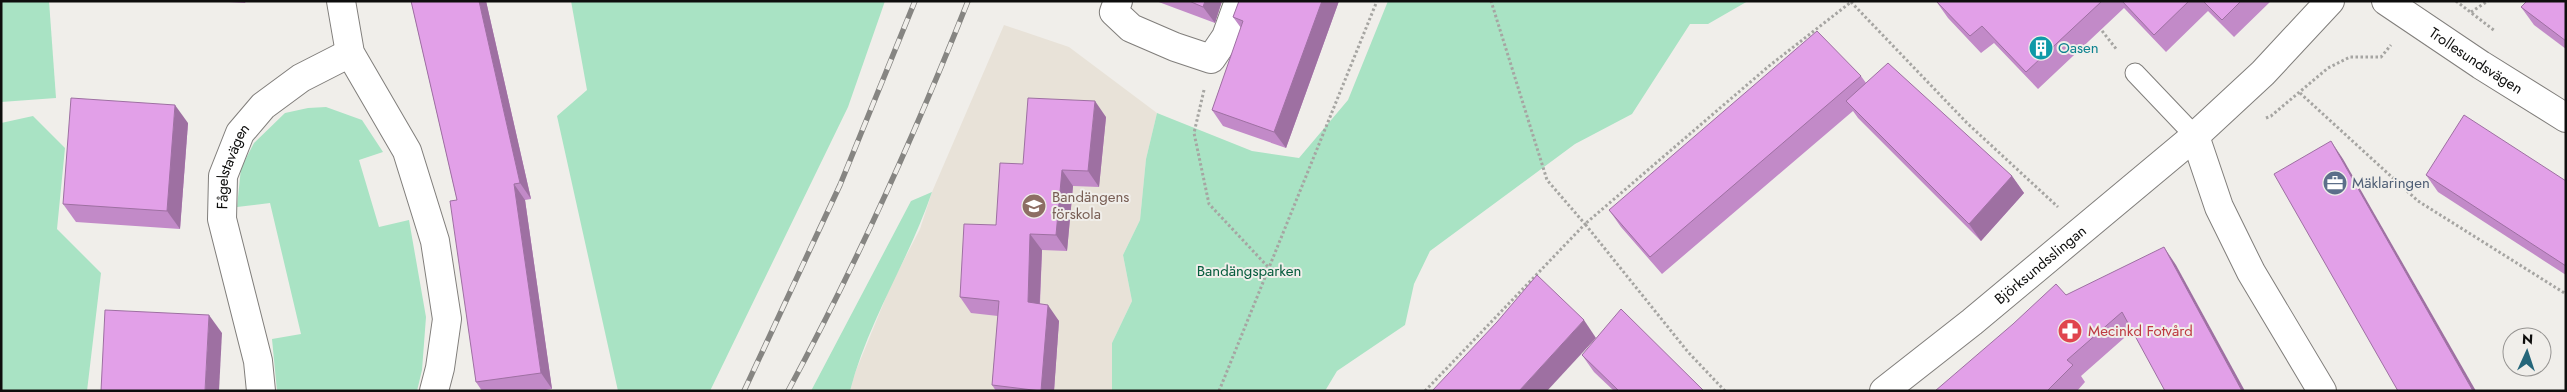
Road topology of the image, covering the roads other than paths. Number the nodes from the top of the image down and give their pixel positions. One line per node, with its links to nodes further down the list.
1 (341, 1): 6 (street)
2 (1118, 1): 3 (street)
3 (1239, 1)
4 (2330, 1): 9 (street, Björksundsslingan)
5 (2386, 1): 8 (street, Trollesundsvägen)
6 (350, 53): 10 (street, Fågelstavägen); 11 (street)
7 (2135, 73): 9 (lane)
8 (2566, 118)
9 (2195, 136): 12 (street, Björksundsslingan); 13 (street)
10 (260, 391)
11 (434, 391)
12 (1884, 391)
13 (2322, 391)

